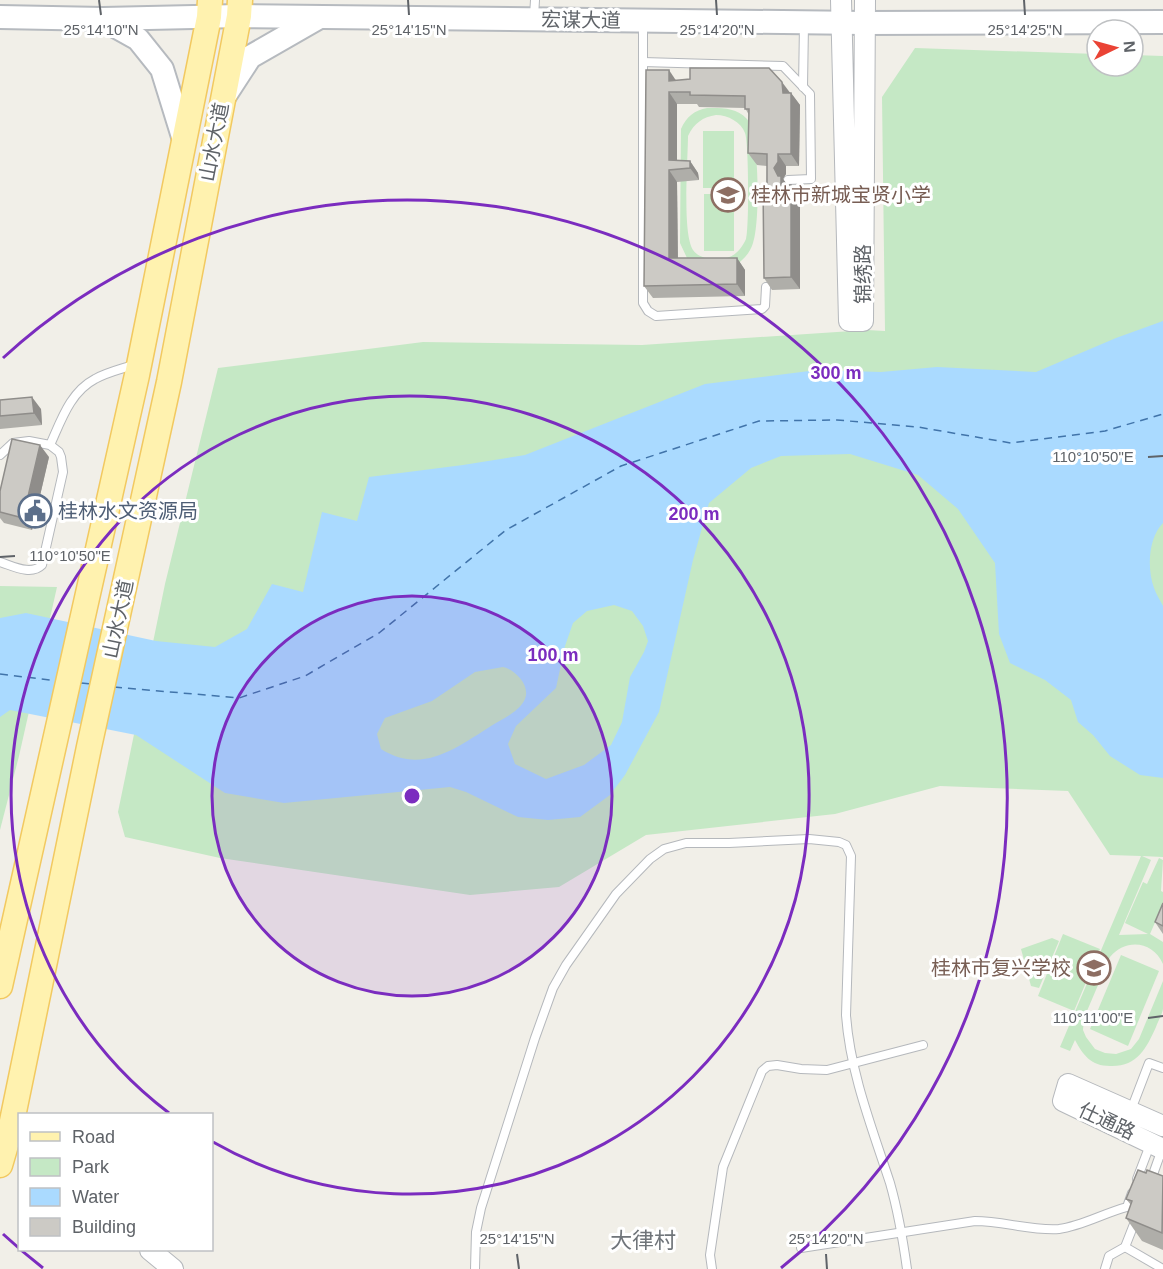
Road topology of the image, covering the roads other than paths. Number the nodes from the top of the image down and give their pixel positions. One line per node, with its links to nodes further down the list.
1 (841, 0): 12 (street, 锦绣路)
2 (865, 0): 13 (street, 锦绣路)
3 (239, 8): 4 (main road, 宏谋大道); 7 (main road, 宏谋大道); 16 (main road, 山水大道)
4 (209, 9): 8 (main road, 宏谋大道); 17 (main road, 山水大道)
5 (535, 10): 7 (main road, 宏谋大道); 9 (main road, 宏谋大道)
6 (0, 17): 8 (main road, 宏谋大道)
7 (319, 17): 16 (main road)
8 (103, 19): 17 (main road)
9 (643, 21): 10 (main road, 宏谋大道); 14 (lane)
10 (804, 22): 12 (main road, 宏谋大道); 15 (lane)
11 (1163, 22): 13 (main road, 宏谋大道)
12 (841, 23): 13 (main road, 宏谋大道); 13 (street, 锦绣路)
13 (864, 23)
14 (643, 62): 15 (lane); 19 (lane)
15 (803, 87): 18 (lane)
16 (223, 98): 29 (main road, 山水大道)
17 (184, 140): 20 (main road, 山水大道)
18 (788, 180)
19 (766, 286)
20 (140, 363): 21 (lane); 24 (main road, 山水大道)
21 (50, 445): 22 (lane); 23 (lane)
22 (0, 455)
23 (0, 562)
24 (0, 986)
25 (923, 1045): 26 (lane)
26 (853, 1063): 36 (lane); 41 (lane); 42 (lane)
27 (1163, 1068): 28 (lane)
28 (1130, 1112): 32 (street, 仕通路); 32 (street, 仕通路)
29 (19, 1113)
30 (18, 1119): 31 (main road, 山水大道)
31 (15, 1135): 33 (main road, 山水大道)
32 (1160, 1141): 34 (lane); 36 (lane)
33 (0, 1165)
34 (1153, 1181)
35 (1141, 1206): 37 (lane)
36 (901, 1233): 38 (lane); 43 (lane)
37 (1125, 1247): 44 (lane); 45 (lane)
38 (801, 1248)
39 (151, 1251): 40 (street)
40 (173, 1269)
41 (475, 1269)
42 (712, 1269)
43 (908, 1269)
44 (1105, 1269)
45 (1163, 1269)

